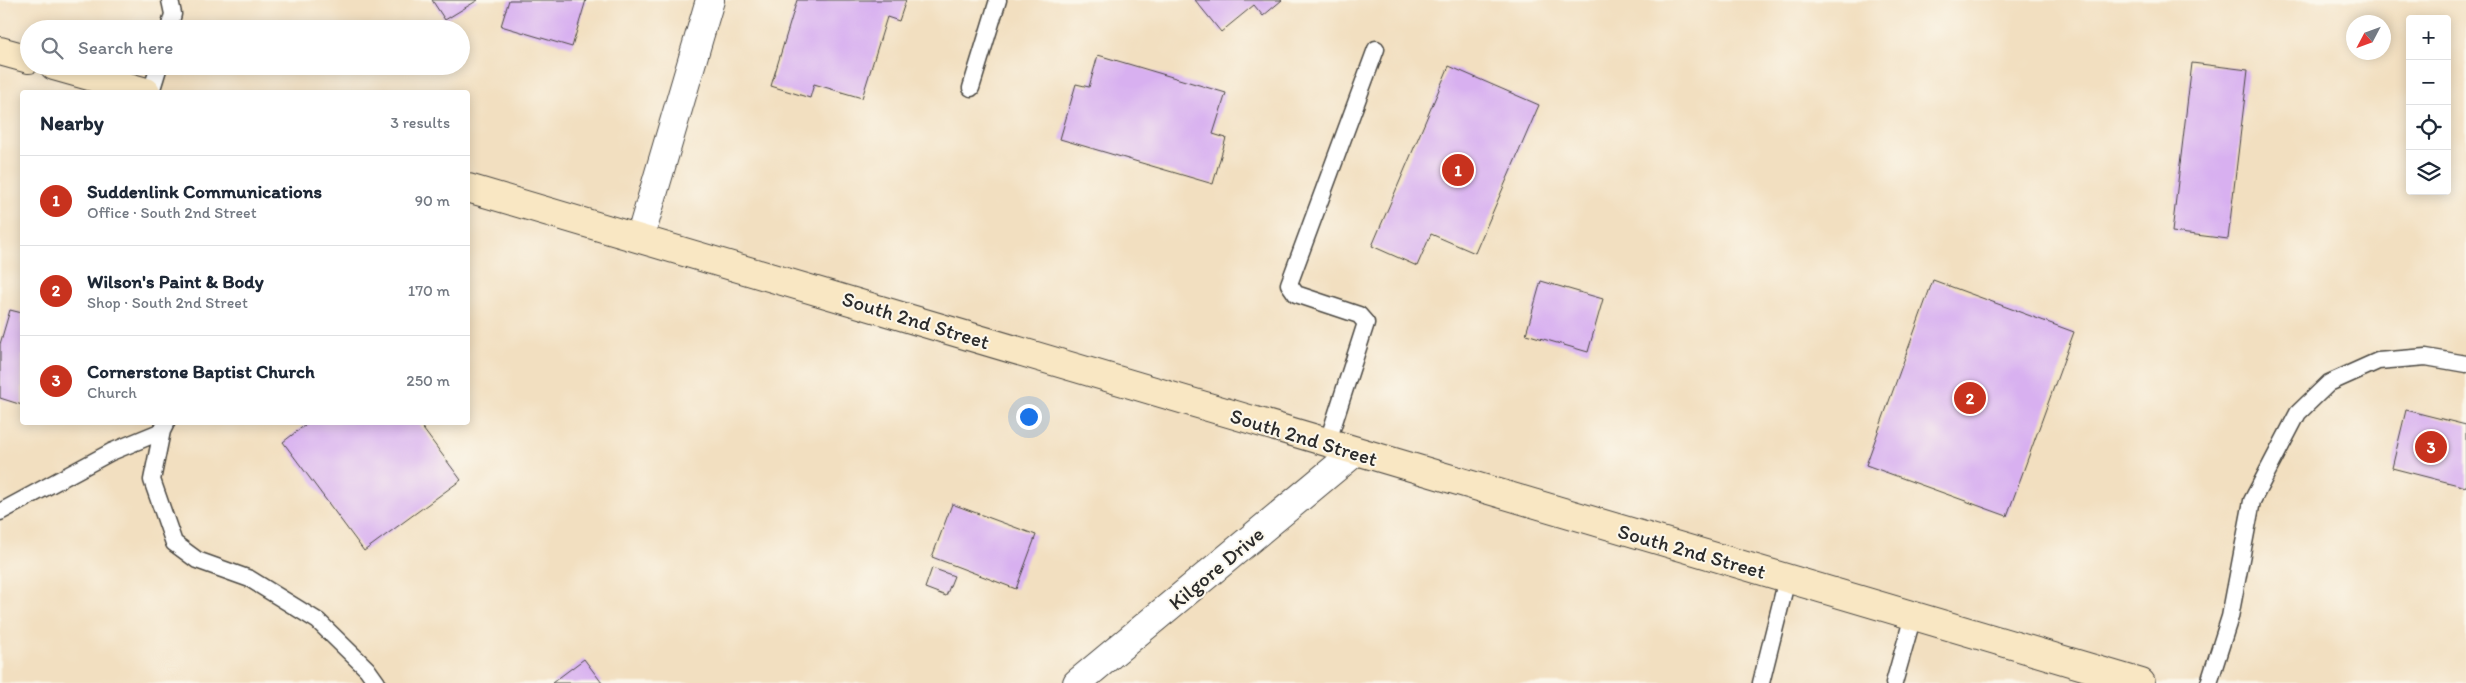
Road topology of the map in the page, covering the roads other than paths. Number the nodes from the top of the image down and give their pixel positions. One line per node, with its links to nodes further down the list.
1 (170, 0): 4 (lane)
2 (710, 0): 14 (street)
3 (998, 0): 10 (lane)
4 (172, 20)
5 (1376, 50): 17 (lane)
6 (0, 51): 7 (main road)
7 (20, 57)
8 (86, 75): 11 (main road)
9 (156, 75): 12 (lane)
10 (971, 88)
11 (139, 90)
12 (152, 90)
13 (470, 189): 14 (main road, South 2nd Street)
14 (640, 238): 17 (main road, South 2nd Street)
15 (2466, 364): 27 (lane)
16 (164, 427): 19 (lane); 22 (lane)
17 (1327, 444): 18 (main road, South 2nd Street)
18 (1355, 452): 20 (main road, South 2nd Street); 23 (street, Kilgore Drive)
19 (0, 512)
20 (1787, 579): 21 (main road, South 2nd Street); 24 (lane)
21 (1913, 616): 25 (lane); 26 (main road, South 2nd Street)
22 (376, 683)
23 (1077, 683)
24 (1761, 683)
25 (1894, 683)
26 (2140, 683)
27 (2209, 683)

